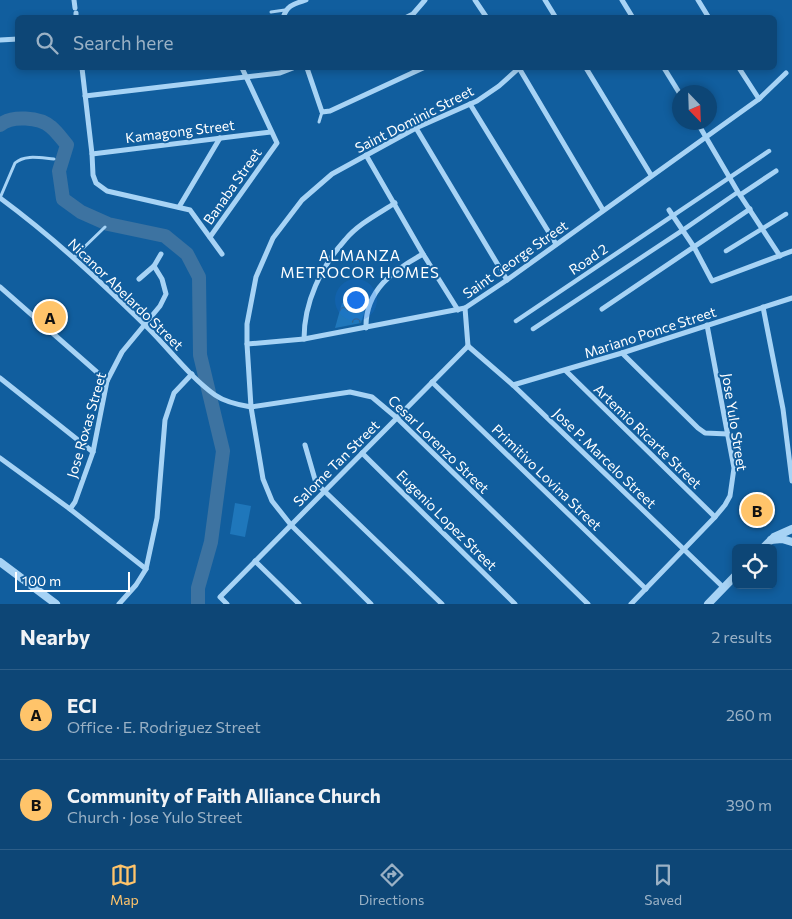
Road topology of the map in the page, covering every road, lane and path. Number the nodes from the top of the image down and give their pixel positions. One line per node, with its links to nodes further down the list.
1 (74, 0): 10 (street)
2 (306, 0): 8 (street)
3 (425, 0): 12 (street)
4 (475, 0): 13 (street)
5 (545, 0): 14 (street)
6 (622, 0): 15 (street)
7 (698, 0): 16 (street)
8 (285, 10): 9 (lane); 11 (street)
9 (271, 12)
10 (76, 13)
11 (284, 15)
12 (411, 15)
13 (485, 15)
14 (554, 15)
15 (631, 15)
16 (707, 15)
17 (15, 39): 18 (street)
18 (0, 40)
19 (82, 70): 32 (street)
20 (243, 70): 30 (street, Banaba Street)
21 (288, 70): 30 (street)
22 (308, 70): 35 (street)
23 (419, 70): 35 (street)
24 (517, 70): 34 (street, Saint Dominic Street)
25 (520, 70): 54 (street)
26 (587, 70): 47 (street)
27 (665, 70): 31 (street)
28 (741, 70): 33 (street)
29 (786, 73): 33 (street, Saint George Street)
30 (247, 77): 32 (street); 39 (street, Banaba Street)
31 (674, 85)
32 (85, 96): 43 (street)
33 (758, 99): 40 (street, Saint George Street)
34 (470, 104): 37 (street, Saint Dominic Street); 62 (street)
35 (322, 112): 36 (lane)
36 (318, 122)
37 (416, 128): 44 (street, Saint Dominic Street); 73 (street)
38 (702, 130): 40 (street)
39 (271, 132): 41 (street, Kamagong Street); 61 (street, Banaba Street)
40 (706, 136): 47 (street, Saint George Street); 48 (street)
41 (220, 138): 43 (street, Kamagong Street); 52 (street)
42 (768, 151): 48 (street, Road 2)
43 (92, 154): 52 (street)
44 (366, 155): 51 (street); 86 (street, Saint Dominic Street)
45 (54, 159): 50 (lane)
46 (776, 171): 49 (street)
47 (651, 175): 54 (street, Saint George Street)
48 (729, 177): 49 (street); 57 (street, Road 2)
49 (739, 194): 53 (street); 60 (street)
50 (0, 198): 70 (street, Nicanor Abelardo Street)
51 (395, 203): 68 (street); 85 (street)
52 (179, 207): 61 (street)
53 (750, 209): 59 (street); 63 (street)
54 (603, 210): 62 (street, Saint George Street)
55 (669, 210): 57 (street)
56 (786, 214): 59 (street)
57 (673, 216): 60 (street); 80 (street, Road 2)
58 (105, 228): 70 (lane)
59 (763, 228): 64 (street); 69 (street)
60 (683, 230): 63 (street); 84 (street)
61 (210, 237): 67 (street)
62 (556, 244): 73 (street, Saint George Street)
63 (694, 247): 69 (street); 79 (street)
64 (726, 251)
65 (792, 251): 69 (street)
66 (161, 254): 71 (street)
67 (222, 254)
68 (423, 254): 78 (street); 83 (street)
69 (780, 256)
70 (74, 258): 81 (street, Nicanor Abelardo Street)
71 (154, 266): 72 (street); 81 (street, Jose Roxas Street)
72 (139, 279)
73 (507, 280): 77 (street, Saint George Street)
74 (0, 287): 92 (street)
75 (792, 298): 76 (street, Mariano Ponce Street)
76 (762, 307): 82 (street, Mariano Ponce Street); 103 (street)
77 (465, 308): 78 (street, Saint George Street); 87 (street)
78 (458, 310): 83 (street, Saint George Street)
79 (602, 310)
80 (516, 321)
81 (145, 325): 90 (street, Nicanor Abelardo Street); 92 (street, Jose Roxas Street)
82 (707, 325): 88 (street, Mariano Ponce Street); 98 (street, Jose Yulo Street)
83 (366, 328): 85 (street, Saint George Street)
84 (532, 329)
85 (304, 339): 86 (street, Saint George Street)
86 (247, 344): 96 (street, Saint Dominic Street)
87 (468, 346): 93 (street, Salome Tan Street); 94 (street, Jose P. Marcelo Street)
88 (622, 353): 89 (street, Mariano Ponce Street); 98 (street)
89 (566, 371): 94 (street, Mariano Ponce Street); 106 (street, Artemio Ricarte Street)
90 (192, 374): 95 (street, Nicanor Abelardo Street); 115 (street)
91 (0, 378): 100 (street)
92 (107, 381): 100 (street, Jose Roxas Street)
93 (432, 382): 97 (street, Salome Tan Street); 118 (street, Primitivo Lovina Street)
94 (513, 385): 112 (street, Jose P. Marcelo Street)
95 (236, 404): 96 (street, Cesar Lorenzo Street)
96 (251, 407): 97 (street, Cesar Lorenzo Street); 107 (street, Saint Dominic Street)
97 (397, 418): 101 (street, Salome Tan Street); 126 (street, Cesar Lorenzo Street)
98 (728, 434): 106 (street, Jose Yulo Street)
99 (305, 445): 104 (street)
100 (93, 452): 105 (street, Jose Roxas Street)
101 (362, 453): 104 (street, Salome Tan Street); 125 (street, Eugenio Lopez Street)
102 (0, 458): 105 (street)
103 (792, 481)
104 (325, 490): 107 (street, Salome Tan Street); 124 (street)
105 (70, 509): 115 (street)
106 (715, 517): 112 (street, Jose Yulo Street)
107 (291, 525): 113 (street, Salome Tan Street); 123 (street, Saint Dominic Street)
108 (792, 529): 109 (street)
109 (771, 540): 110 (street); 111 (street)
110 (792, 542)
111 (767, 544)
112 (683, 549): 117 (street, Jose P. Marcelo Street); 118 (street, Jose Yulo Street)
113 (255, 561): 121 (street, Salome Tan Street); 122 (street)
114 (0, 562): 119 (street)
115 (146, 569): 120 (street)
116 (732, 580): 117 (street)
117 (724, 588): 128 (street)
118 (646, 589): 127 (street, Jose Yulo Street)
119 (56, 604)
120 (119, 604)
121 (227, 604)
122 (299, 604)
123 (371, 604)
124 (442, 604)
125 (515, 604)
126 (588, 604)
127 (631, 604)
128 (708, 604)

